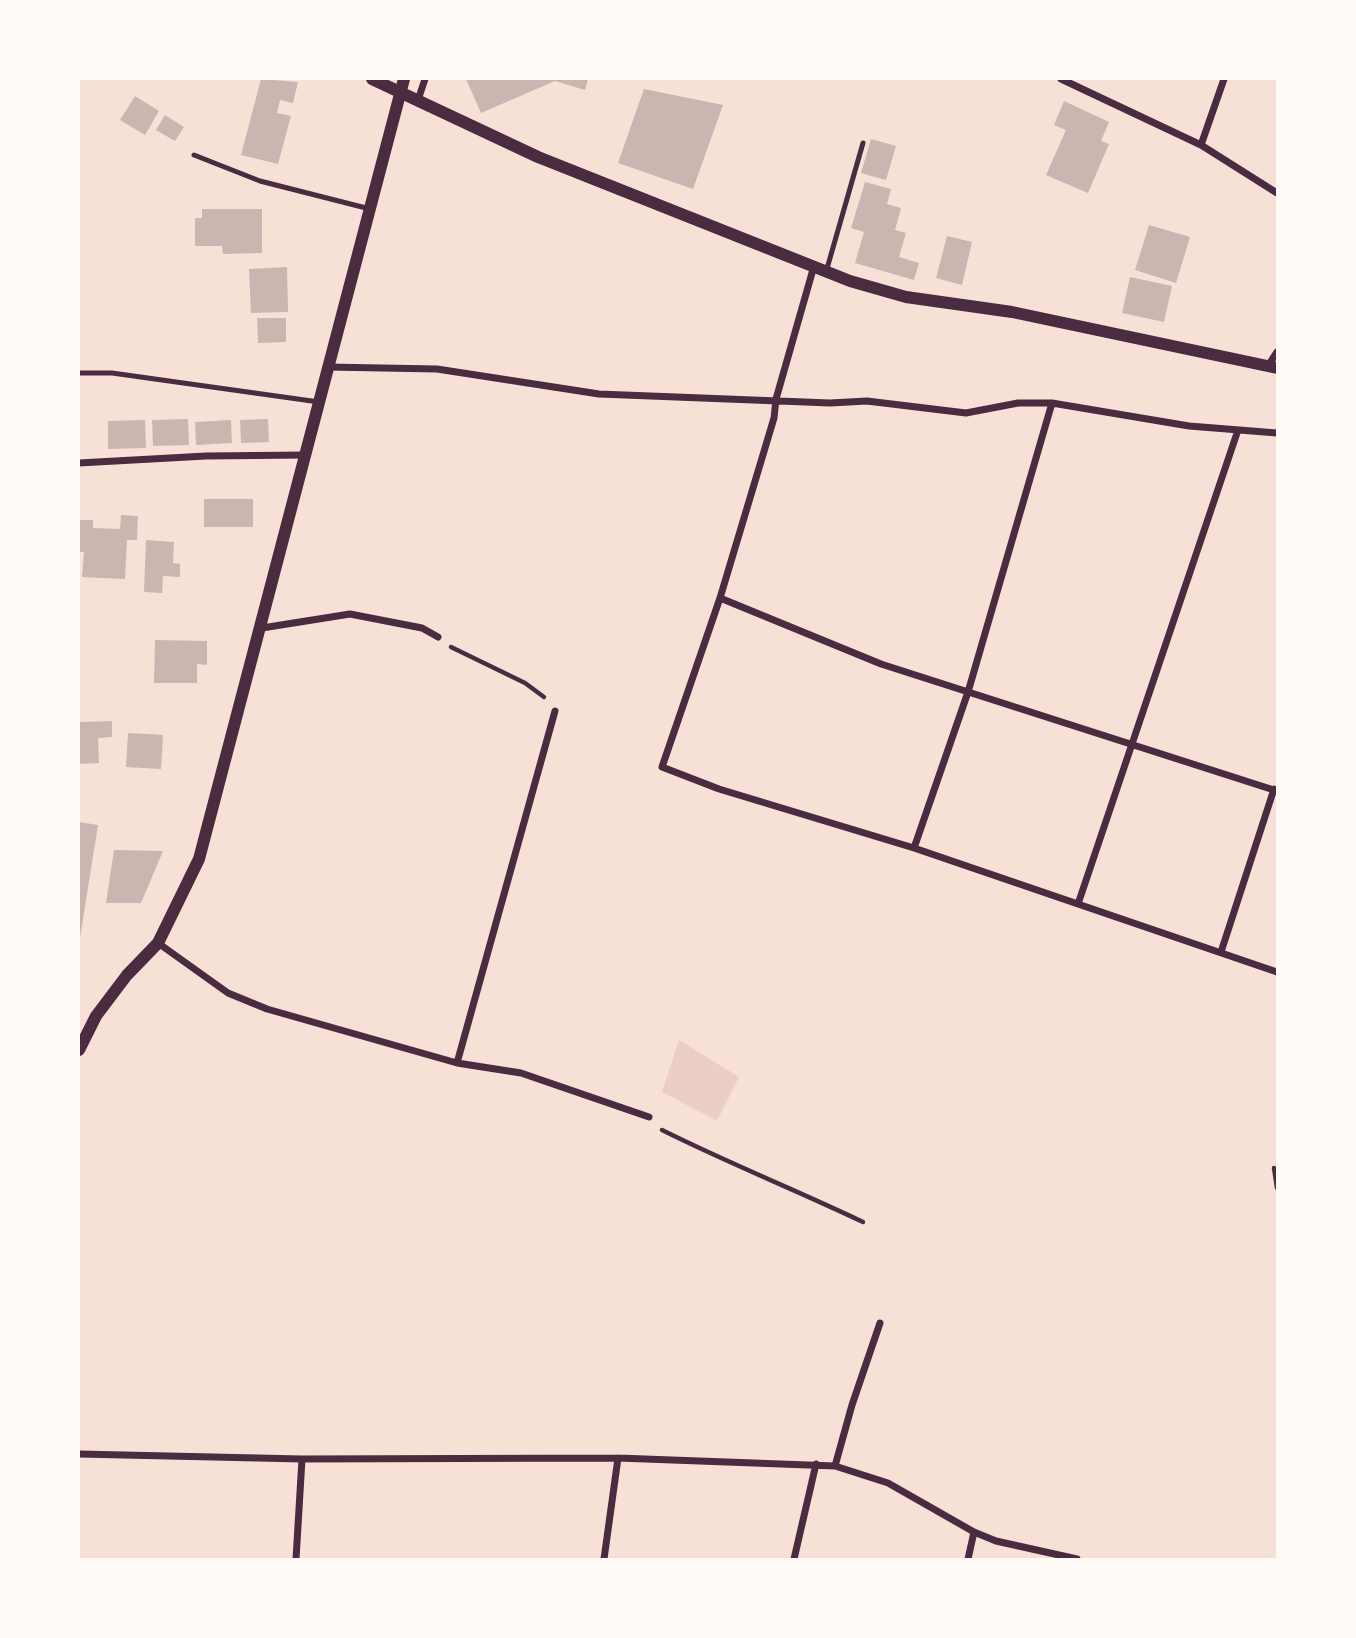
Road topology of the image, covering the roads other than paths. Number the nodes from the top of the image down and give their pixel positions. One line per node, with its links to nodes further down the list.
1 (372, 79): 6 (street)
2 (404, 79): 6 (street)
3 (425, 79): 7 (street)
4 (1061, 79): 9 (street)
5 (1224, 79): 9 (street)
6 (400, 92): 7 (street); 12 (street)
7 (418, 100): 13 (street)
8 (863, 143): 13 (lane)
9 (1201, 145): 11 (street)
10 (194, 155): 12 (lane)
11 (1277, 193)
12 (370, 209): 16 (street)
13 (820, 269): 15 (street); 18 (street)
14 (1277, 352): 15 (street)
15 (1273, 367)
16 (327, 368): 18 (street); 19 (street)
17 (79, 373): 19 (lane)
18 (776, 399): 20 (street); 25 (street)
19 (319, 402): 23 (street)
20 (1052, 403): 21 (street); 28 (street)
21 (1238, 430): 22 (street); 30 (street)
22 (1277, 433)
23 (307, 455): 24 (street); 26 (street)
24 (79, 463)
25 (720, 598): 28 (street); 32 (street)
26 (261, 628): 27 (street); 34 (street)
27 (438, 637)
28 (968, 692): 30 (street); 32 (street)
29 (555, 711): 38 (street)
30 (1133, 745): 31 (street); 33 (street)
31 (1275, 790): 35 (street)
32 (914, 848): 33 (street)
33 (1078, 904): 35 (street)
34 (159, 943): 37 (street); 38 (street)
35 (1221, 952): 36 (street)
36 (1277, 972)
37 (79, 1050)
38 (457, 1063): 39 (street)
39 (649, 1117)
40 (880, 1323): 45 (street)
41 (79, 1454): 43 (street)
42 (618, 1458): 43 (street); 44 (street); 48 (street)
43 (302, 1459): 47 (street)
44 (816, 1464): 45 (street); 49 (street)
45 (835, 1466): 46 (street)
46 (974, 1532): 50 (street); 51 (street)
47 (296, 1559)
48 (604, 1559)
49 (794, 1559)
50 (968, 1559)
51 (1077, 1559)

